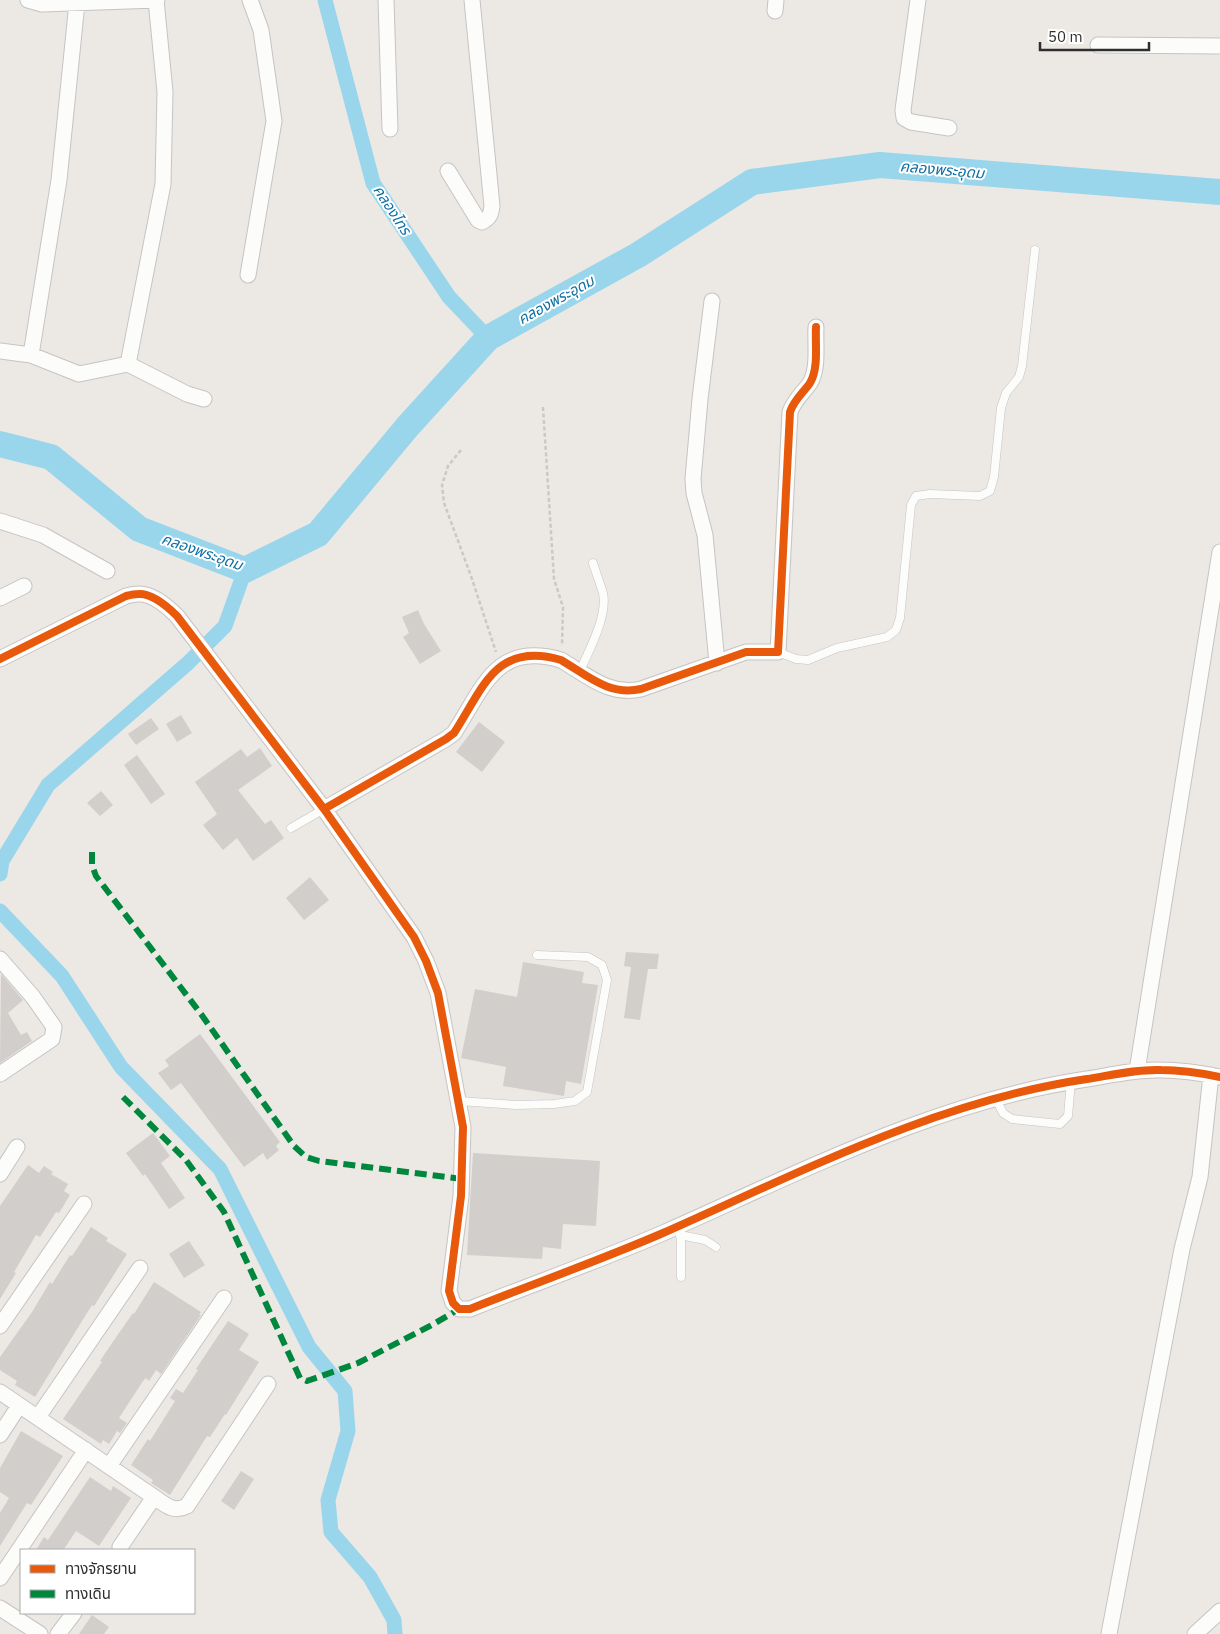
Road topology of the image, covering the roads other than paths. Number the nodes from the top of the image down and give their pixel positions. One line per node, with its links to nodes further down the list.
1 (156, 0): 7 (street); 19 (street)
2 (250, 0): 14 (street)
3 (386, 0): 11 (street)
4 (472, 0): 12 (street)
5 (918, 0): 10 (street)
6 (37, 1): 7 (street)
7 (76, 3): 18 (street)
8 (1098, 45): 9 (street)
9 (1220, 46)
10 (949, 128)
11 (390, 129)
12 (448, 172)
13 (1035, 250): 27 (lane)
14 (248, 275)
15 (712, 301): 29 (street)
16 (816, 327): 27 (street)
17 (0, 351): 18 (street)
18 (32, 355): 19 (street)
19 (128, 364): 20 (street)
20 (204, 399)
21 (0, 521): 24 (street)
22 (1220, 552): 35 (street)
23 (593, 563): 30 (lane)
24 (107, 571)
25 (24, 586): 26 (street)
26 (0, 598)
27 (778, 652): 29 (street)
28 (0, 659): 31 (street)
29 (716, 663): 30 (street)
30 (580, 671): 31 (street)
31 (324, 809): 32 (lane); 40 (street)
32 (291, 828)
33 (537, 955): 40 (lane)
34 (0, 959): 36 (street)
35 (1137, 1071): 37 (street); 38 (street)
36 (0, 1074)
37 (1215, 1076): 65 (street)
38 (1071, 1081): 39 (street); 39 (lane)
39 (995, 1097): 44 (street)
40 (459, 1101): 44 (street)
41 (18, 1147): 42 (street)
42 (0, 1174)
43 (84, 1204): 49 (street)
44 (680, 1230): 45 (lane); 47 (lane)
45 (716, 1247)
46 (140, 1268): 53 (street)
47 (681, 1277)
48 (224, 1298): 56 (street)
49 (0, 1326)
50 (268, 1384): 57 (street)
51 (0, 1392): 52 (street)
52 (19, 1406): 53 (street); 54 (street)
53 (38, 1417): 55 (street)
54 (0, 1435)
55 (86, 1450): 56 (street); 59 (street)
56 (109, 1466): 57 (street)
57 (154, 1497): 58 (street)
58 (120, 1547)
59 (0, 1578)
60 (0, 1608): 63 (street)
61 (1220, 1611): 66 (street)
62 (73, 1614): 64 (street)
63 (40, 1634)
64 (58, 1634)
65 (1109, 1634)
66 (1195, 1634)

